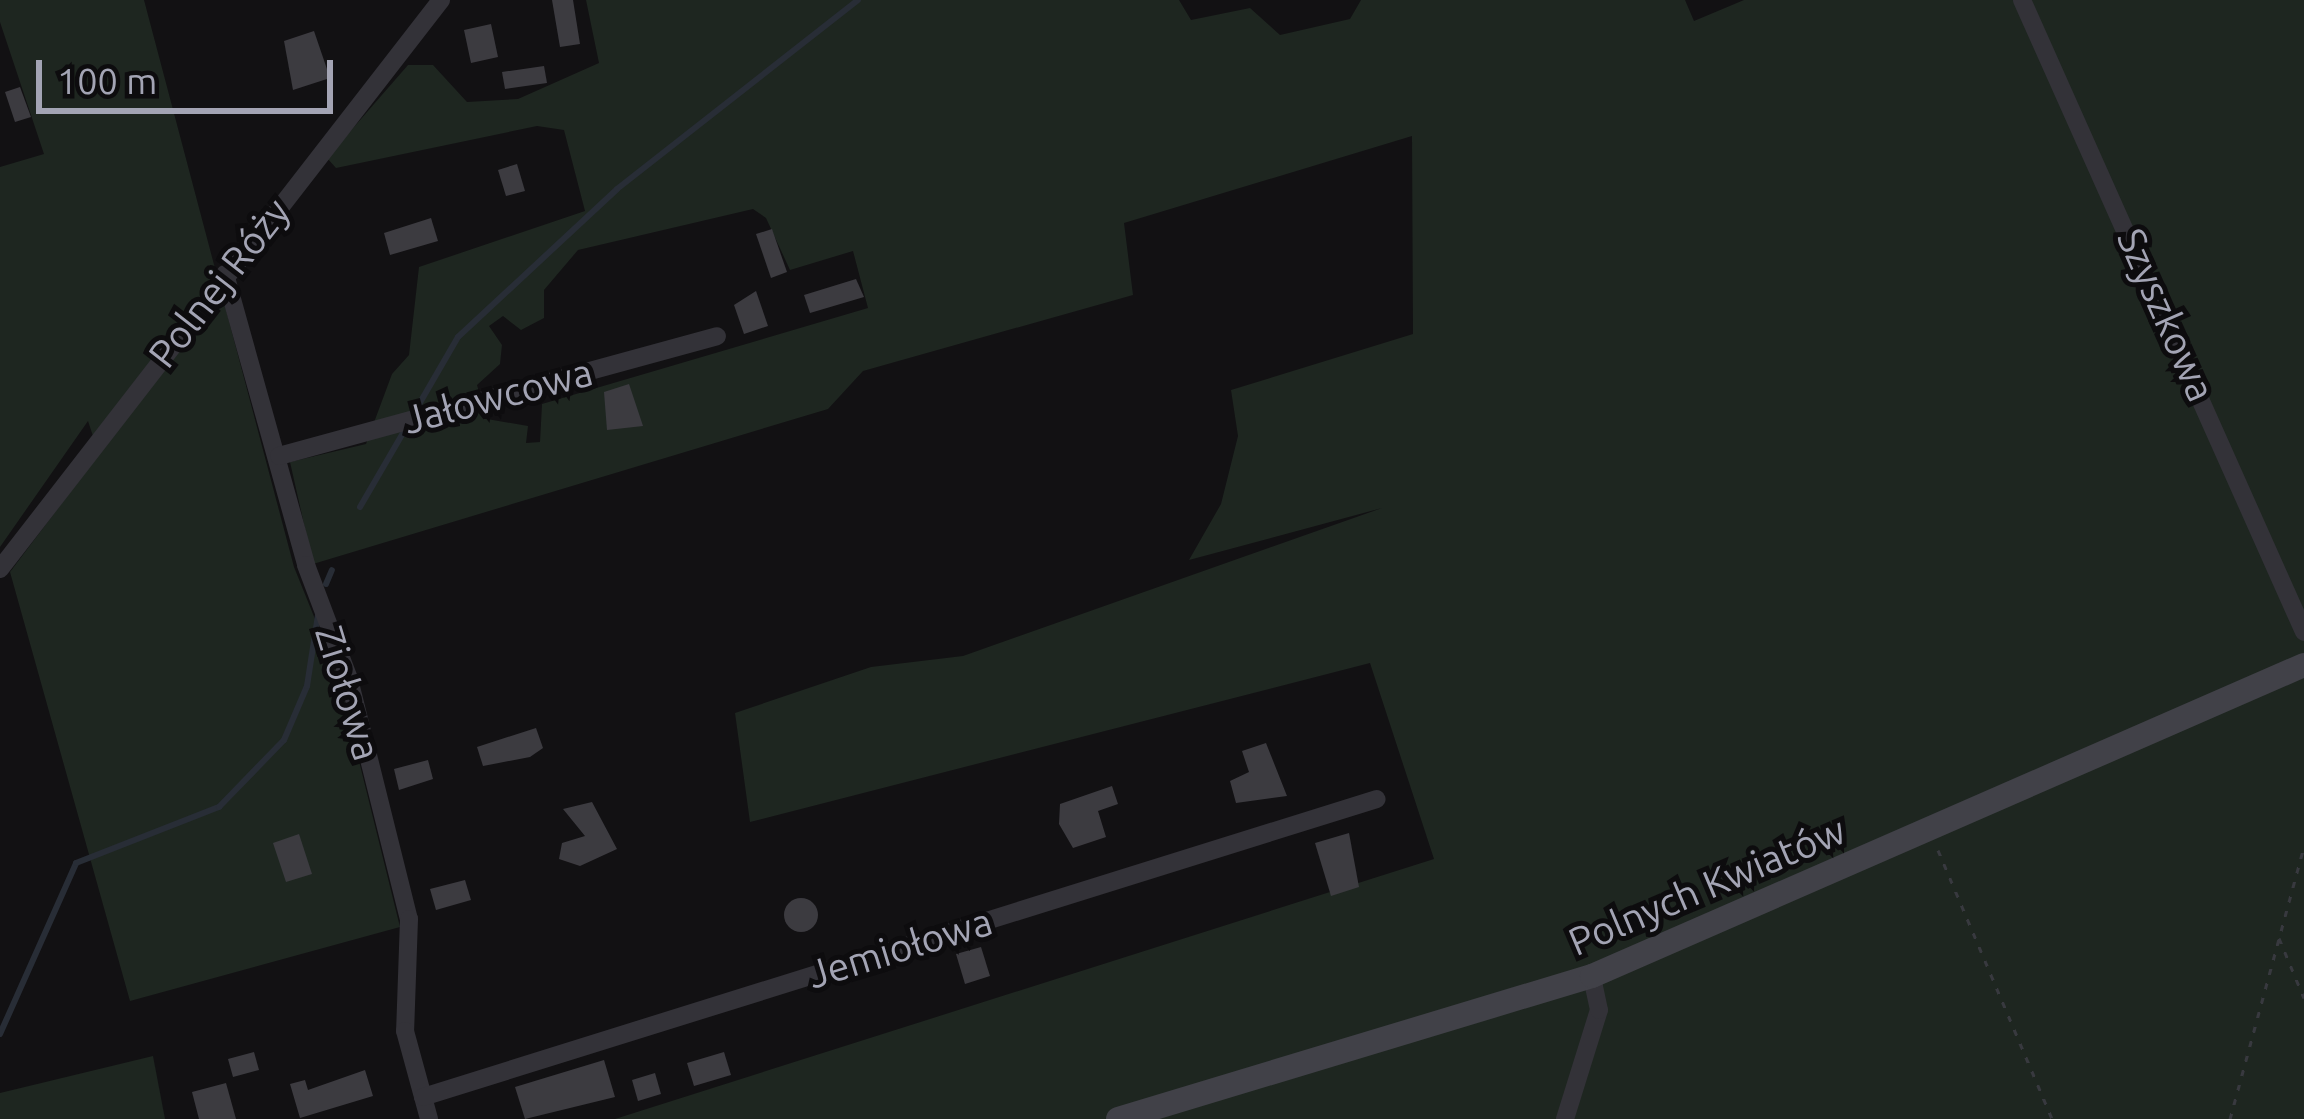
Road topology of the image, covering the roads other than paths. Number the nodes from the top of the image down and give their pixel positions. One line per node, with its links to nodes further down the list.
1 (441, 0): 3 (street, Polnej Róży)
2 (2022, 0): 7 (street, Szyszkowa)
3 (225, 274): 5 (street, Ziołowa); 6 (street, Polnej Róży)
4 (717, 336): 5 (street, Jałowcowa)
5 (279, 456): 11 (street, Ziołowa)
6 (0, 569)
7 (2304, 632)
8 (2304, 665): 10 (street, Polnych Kwiatów)
9 (1377, 799): 11 (street, Jemiołowa)
10 (1592, 976): 13 (street, Polnych Kwiatów); 14 (street)
11 (423, 1097): 12 (street, Ziołowa)
12 (429, 1119)
13 (1118, 1119)
14 (1564, 1119)

